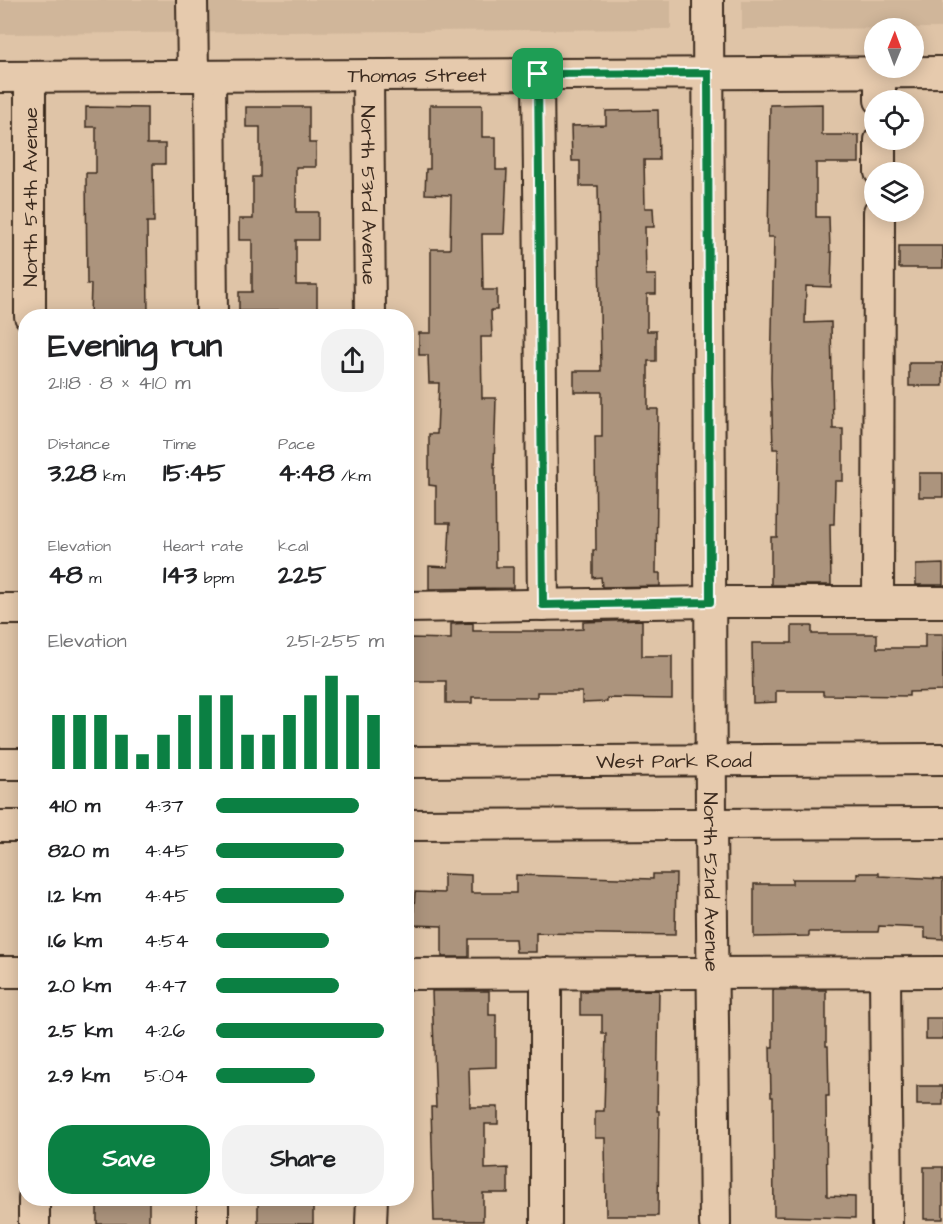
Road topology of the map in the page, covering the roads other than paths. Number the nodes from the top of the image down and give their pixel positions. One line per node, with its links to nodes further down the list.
1 (192, 0): 7 (street)
2 (708, 0): 4 (street, North 52nd Avenue)
3 (943, 72): 10 (street, Thomas Street)
4 (708, 73): 5 (street, Thomas Street); 10 (street, Thomas Street); 15 (street, North 52nd Avenue)
5 (538, 74): 6 (street, Thomas Street); 18 (street)
6 (368, 75): 7 (street, Thomas Street); 14 (street, North 53rd Avenue)
7 (202, 76): 9 (street, Thomas Street); 13 (street)
8 (0, 77): 9 (street, Thomas Street)
9 (30, 77): 12 (street, North 54th Avenue)
10 (880, 87)
11 (879, 222): 16 (street)
12 (30, 309)
13 (212, 309)
14 (370, 309)
15 (710, 602): 16 (street); 18 (street); 23 (street, North 52nd Avenue)
16 (878, 602): 17 (street)
17 (943, 602)
18 (543, 605): 19 (street)
19 (414, 608)
20 (0, 609): 21 (street)
21 (18, 609)
22 (943, 759): 23 (street, West Park Road)
23 (711, 761): 24 (street, West Park Road); 27 (street, North 52nd Avenue)
24 (414, 762)
25 (0, 764): 26 (street)
26 (18, 764)
27 (711, 823): 28 (street); 29 (street); 34 (street, North 52nd Avenue)
28 (943, 823)
29 (414, 825)
30 (0, 826): 31 (street)
31 (18, 826)
32 (0, 972): 33 (street)
33 (18, 972)
34 (713, 972): 35 (street); 37 (street); 46 (street, North 52nd Avenue)
35 (885, 972): 36 (street); 47 (street)
36 (943, 972)
37 (546, 973): 38 (street); 45 (street)
38 (414, 975)
39 (34, 1206): 42 (street)
40 (213, 1206): 43 (street)
41 (372, 1206): 44 (street)
42 (34, 1224)
43 (213, 1224)
44 (371, 1224)
45 (546, 1224)
46 (715, 1224)
47 (887, 1224)

